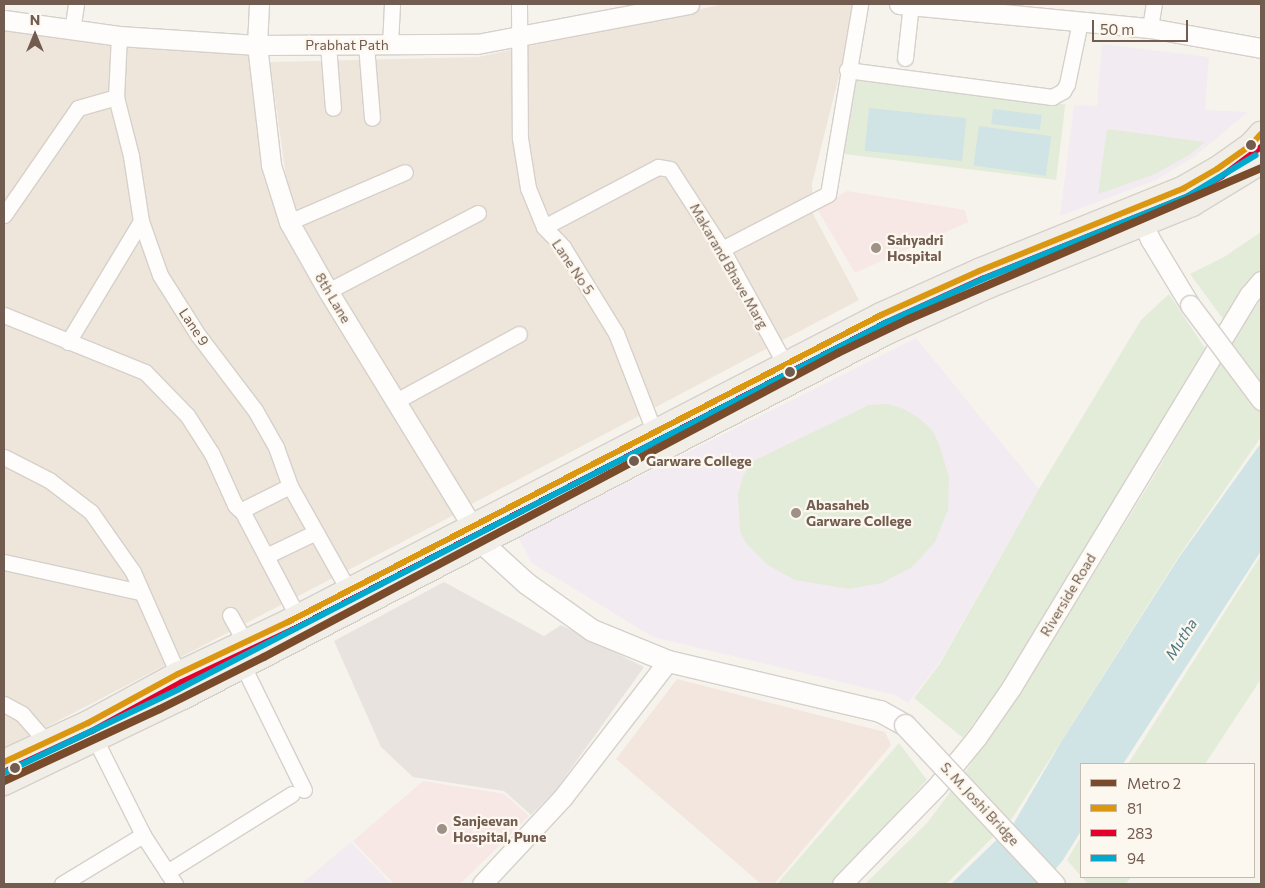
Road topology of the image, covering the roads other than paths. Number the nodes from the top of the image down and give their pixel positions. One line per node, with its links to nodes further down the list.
1 (76, 4): 13 (street)
2 (259, 4): 19 (street, 8th Lane)
3 (392, 4): 18 (street)
4 (519, 4): 15 (street, Lane No 5)
5 (689, 4): 9 (street, Prabhat Path)
6 (860, 4): 22 (street)
7 (907, 4): 11 (street); 21 (street)
8 (1154, 4): 12 (street)
9 (664, 6): 15 (street, Prabhat Path)
10 (4, 20): 13 (street, Prabhat Path)
11 (1080, 22): 12 (street); 22 (street)
12 (1150, 28): 20 (street)
13 (72, 30): 14 (street, Prabhat Path)
14 (119, 36): 19 (street, Prabhat Path); 23 (street, Lane 9)
15 (518, 37): 18 (street, Prabhat Path); 34 (street, Lane No 5)
16 (328, 45): 17 (street, Prabhat Path); 19 (street, Prabhat Path); 24 (street)
17 (366, 45): 18 (street, Prabhat Path); 25 (street)
18 (390, 45)
19 (257, 46): 33 (street, 8th Lane)
20 (1261, 48)
21 (905, 58)
22 (847, 70): 35 (street)
23 (116, 97): 30 (street); 32 (street, Lane 9)
24 (333, 108)
25 (372, 118)
26 (1261, 134): 31 (main road)
27 (1261, 162): 31 (main road)
28 (405, 172): 33 (street)
29 (478, 213): 37 (street)
30 (4, 215)
31 (1145, 215): 38 (street); 42 (main road); 51 (main road)
32 (142, 221): 41 (street); 48 (street, Lane 9)
33 (289, 222): 37 (street, 8th Lane)
34 (544, 227): 35 (street, Makarand Bhave Marg); 46 (street, Lane No 5)
35 (722, 250): 42 (street, Makarand Bhave Marg)
36 (1261, 281): 71 (street, Riverside Road)
37 (328, 291): 45 (street, 8th Lane)
38 (1193, 302): 43 (street); 44 (street, bridge)
39 (4, 315): 41 (street)
40 (519, 334): 45 (street)
41 (68, 342): 49 (street)
42 (785, 364): 46 (main road)
43 (1261, 384)
44 (1261, 400)
45 (396, 401): 51 (street, 8th Lane)
46 (654, 431): 51 (main road)
47 (4, 457): 55 (street)
48 (290, 486): 49 (street); 50 (street, Lane 9)
49 (241, 509): 52 (street)
50 (316, 532): 52 (street); 54 (street, Lane 9)
51 (476, 534): 54 (main road); 59 (main road, S. M. Joshi Bridge); 60 (main road)
52 (266, 556): 57 (street)
53 (4, 562): 55 (street)
54 (349, 591): 57 (main road)
55 (141, 592): 61 (street)
56 (230, 615): 58 (street)
57 (298, 617): 58 (main road)
58 (245, 642): 61 (main road)
59 (668, 661): 70 (street); 72 (main road, S. M. Joshi Bridge, bridge)
60 (243, 666): 63 (main road); 68 (street)
61 (178, 674): 64 (main road)
62 (4, 704): 64 (street)
63 (96, 739): 66 (main road); 67 (street)
64 (47, 743): 65 (main road)
65 (4, 762)
66 (4, 782)
67 (144, 835): 68 (street); 69 (street)
68 (171, 878)
69 (66, 883)
70 (482, 884)
71 (842, 884)
72 (1054, 884)

